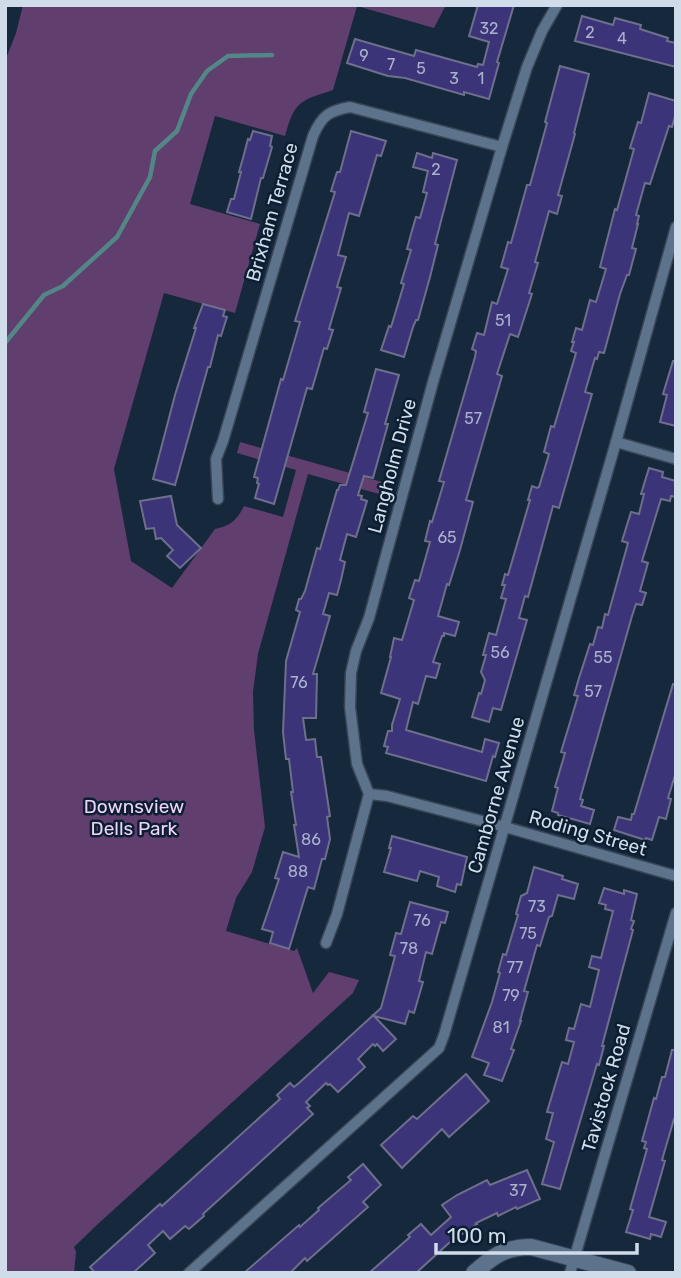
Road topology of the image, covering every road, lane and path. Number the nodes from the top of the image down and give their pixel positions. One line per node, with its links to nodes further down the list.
1 (557, 5): 2 (street, Langholm Drive)
2 (502, 147): 6 (street, Brixham Terrace); 7 (street, Langholm Drive)
3 (676, 227): 4 (street, Camborne Avenue)
4 (616, 442): 5 (street); 8 (street, Camborne Avenue)
5 (676, 459)
6 (218, 499)
7 (369, 794): 8 (street, Roding Street); 11 (street)
8 (505, 827): 9 (street, Roding Street); 13 (street, Camborne Avenue)
9 (676, 876)
10 (676, 913): 12 (street, Tavistock Road)
11 (326, 943)
12 (572, 1266): 14 (street); 15 (street)
13 (189, 1273)
14 (474, 1273)
15 (628, 1273)

